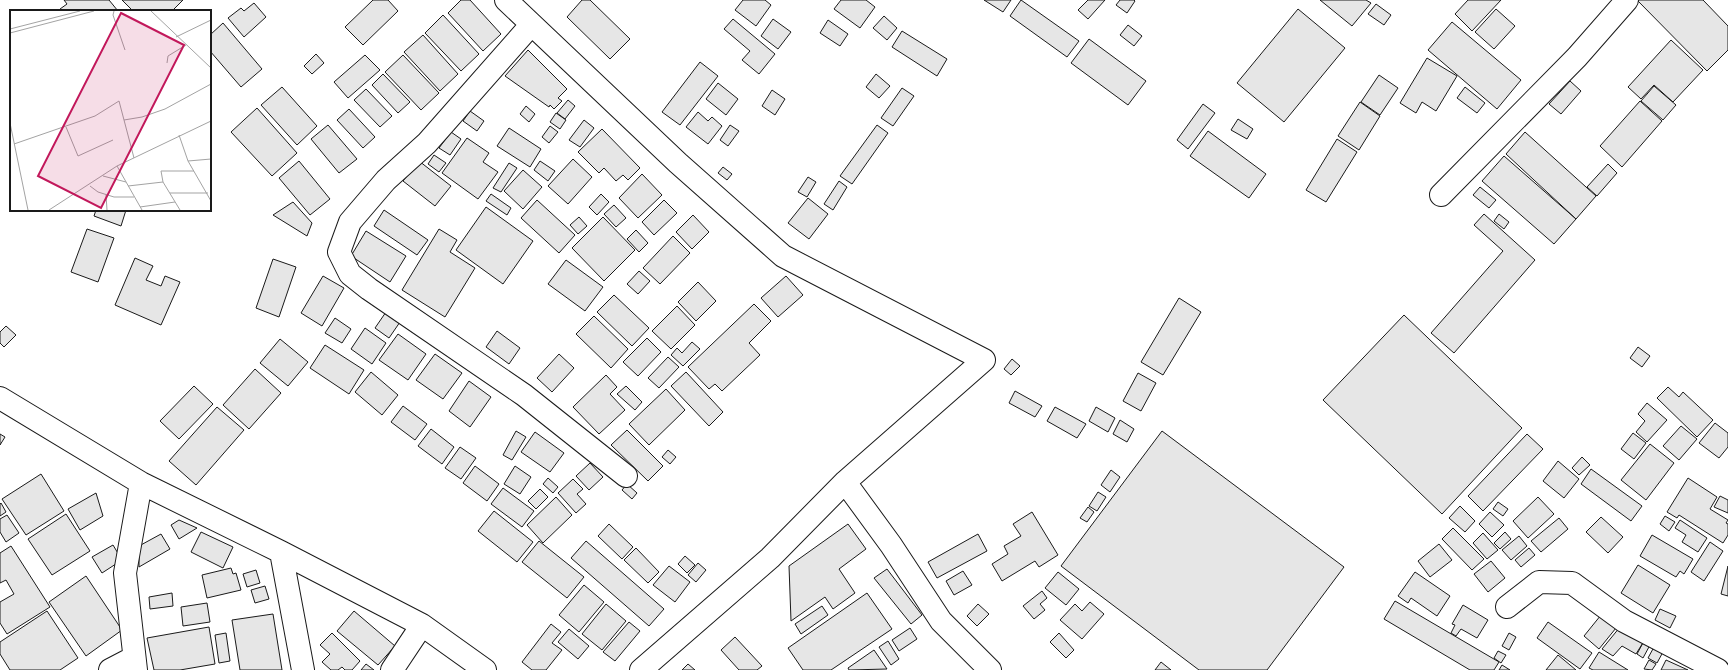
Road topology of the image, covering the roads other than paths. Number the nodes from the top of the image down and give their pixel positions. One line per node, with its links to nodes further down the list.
1 (506, 0): 3 (street)
2 (1627, 0): 4 (street)
3 (531, 25): 6 (street); 7 (street)
4 (1441, 195)
5 (0, 398): 8 (street)
6 (626, 476)
7 (845, 482): 17 (street); 18 (street)
8 (141, 483): 9 (street); 12 (street)
9 (281, 552): 11 (street); 14 (street)
10 (1507, 607): 19 (street)
11 (422, 625): 15 (street); 16 (street)
12 (134, 664): 13 (street)
13 (110, 670)
14 (303, 670)
15 (392, 670)
16 (485, 670)
17 (640, 670)
18 (990, 670)
19 (1718, 670)

